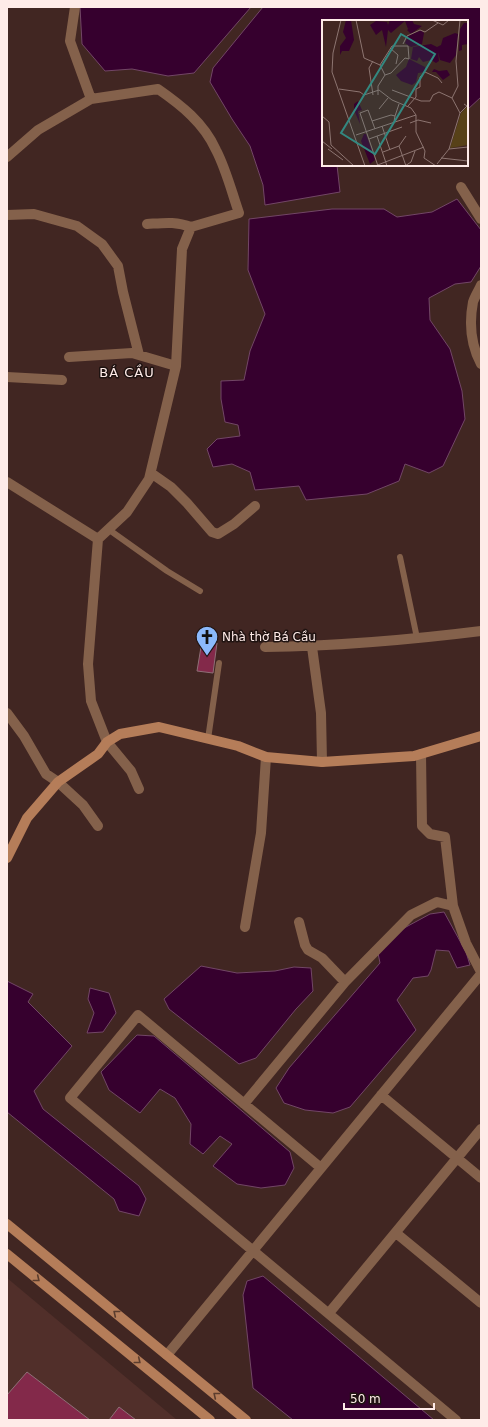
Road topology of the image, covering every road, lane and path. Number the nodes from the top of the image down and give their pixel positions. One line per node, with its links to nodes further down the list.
1 (75, 7): 2 (street)
2 (91, 100): 3 (street); 8 (street)
3 (7, 157)
4 (462, 186): 6 (street)
5 (7, 215): 10 (street)
6 (481, 219)
7 (147, 224): 8 (street)
8 (191, 227): 13 (street)
9 (481, 285): 12 (street)
10 (139, 355): 11 (street); 13 (street)
11 (69, 357)
12 (481, 364)
13 (176, 366): 16 (street)
14 (7, 377): 15 (street)
15 (62, 380)
16 (150, 473): 18 (street); 19 (street)
17 (7, 482): 20 (street)
18 (255, 506)
19 (108, 529): 20 (street); 22 (lane)
20 (98, 539): 31 (street)
21 (400, 557): 24 (lane)
22 (200, 591)
23 (481, 631): 24 (street)
24 (417, 638): 26 (street)
25 (265, 647): 26 (street)
26 (312, 647): 34 (street)
27 (219, 663): 30 (lane)
28 (7, 713): 35 (street)
29 (481, 736): 32 (main road)
30 (208, 739): 31 (main road); 33 (main road)
31 (107, 742): 35 (main road); 36 (street)
32 (421, 754): 34 (main road); 39 (street)
33 (266, 757): 34 (main road); 41 (street)
34 (322, 762)
35 (58, 782): 37 (street); 38 (main road)
36 (139, 789)
37 (98, 826)
38 (7, 858)
39 (453, 906): 42 (street); 43 (street)
40 (299, 922): 43 (street)
41 (245, 927)
42 (481, 973): 44 (street)
43 (345, 982): 45 (street)
44 (381, 1095): 47 (street); 48 (street)
45 (244, 1104): 48 (street); 52 (street)
46 (481, 1129): 47 (street)
47 (457, 1158): 49 (street); 51 (street)
48 (322, 1168): 52 (street)
49 (481, 1178)
50 (7, 1224): 56 (main road, one-way to 50)
51 (396, 1233): 54 (street); 55 (street)
52 (254, 1250): 55 (street); 56 (street)
53 (7, 1254): 57 (main road, one-way to 57)
54 (481, 1303)
55 (329, 1313): 59 (street)
56 (167, 1355): 58 (main road, one-way to 56)
57 (210, 1420)
58 (246, 1420)
59 (456, 1420)

